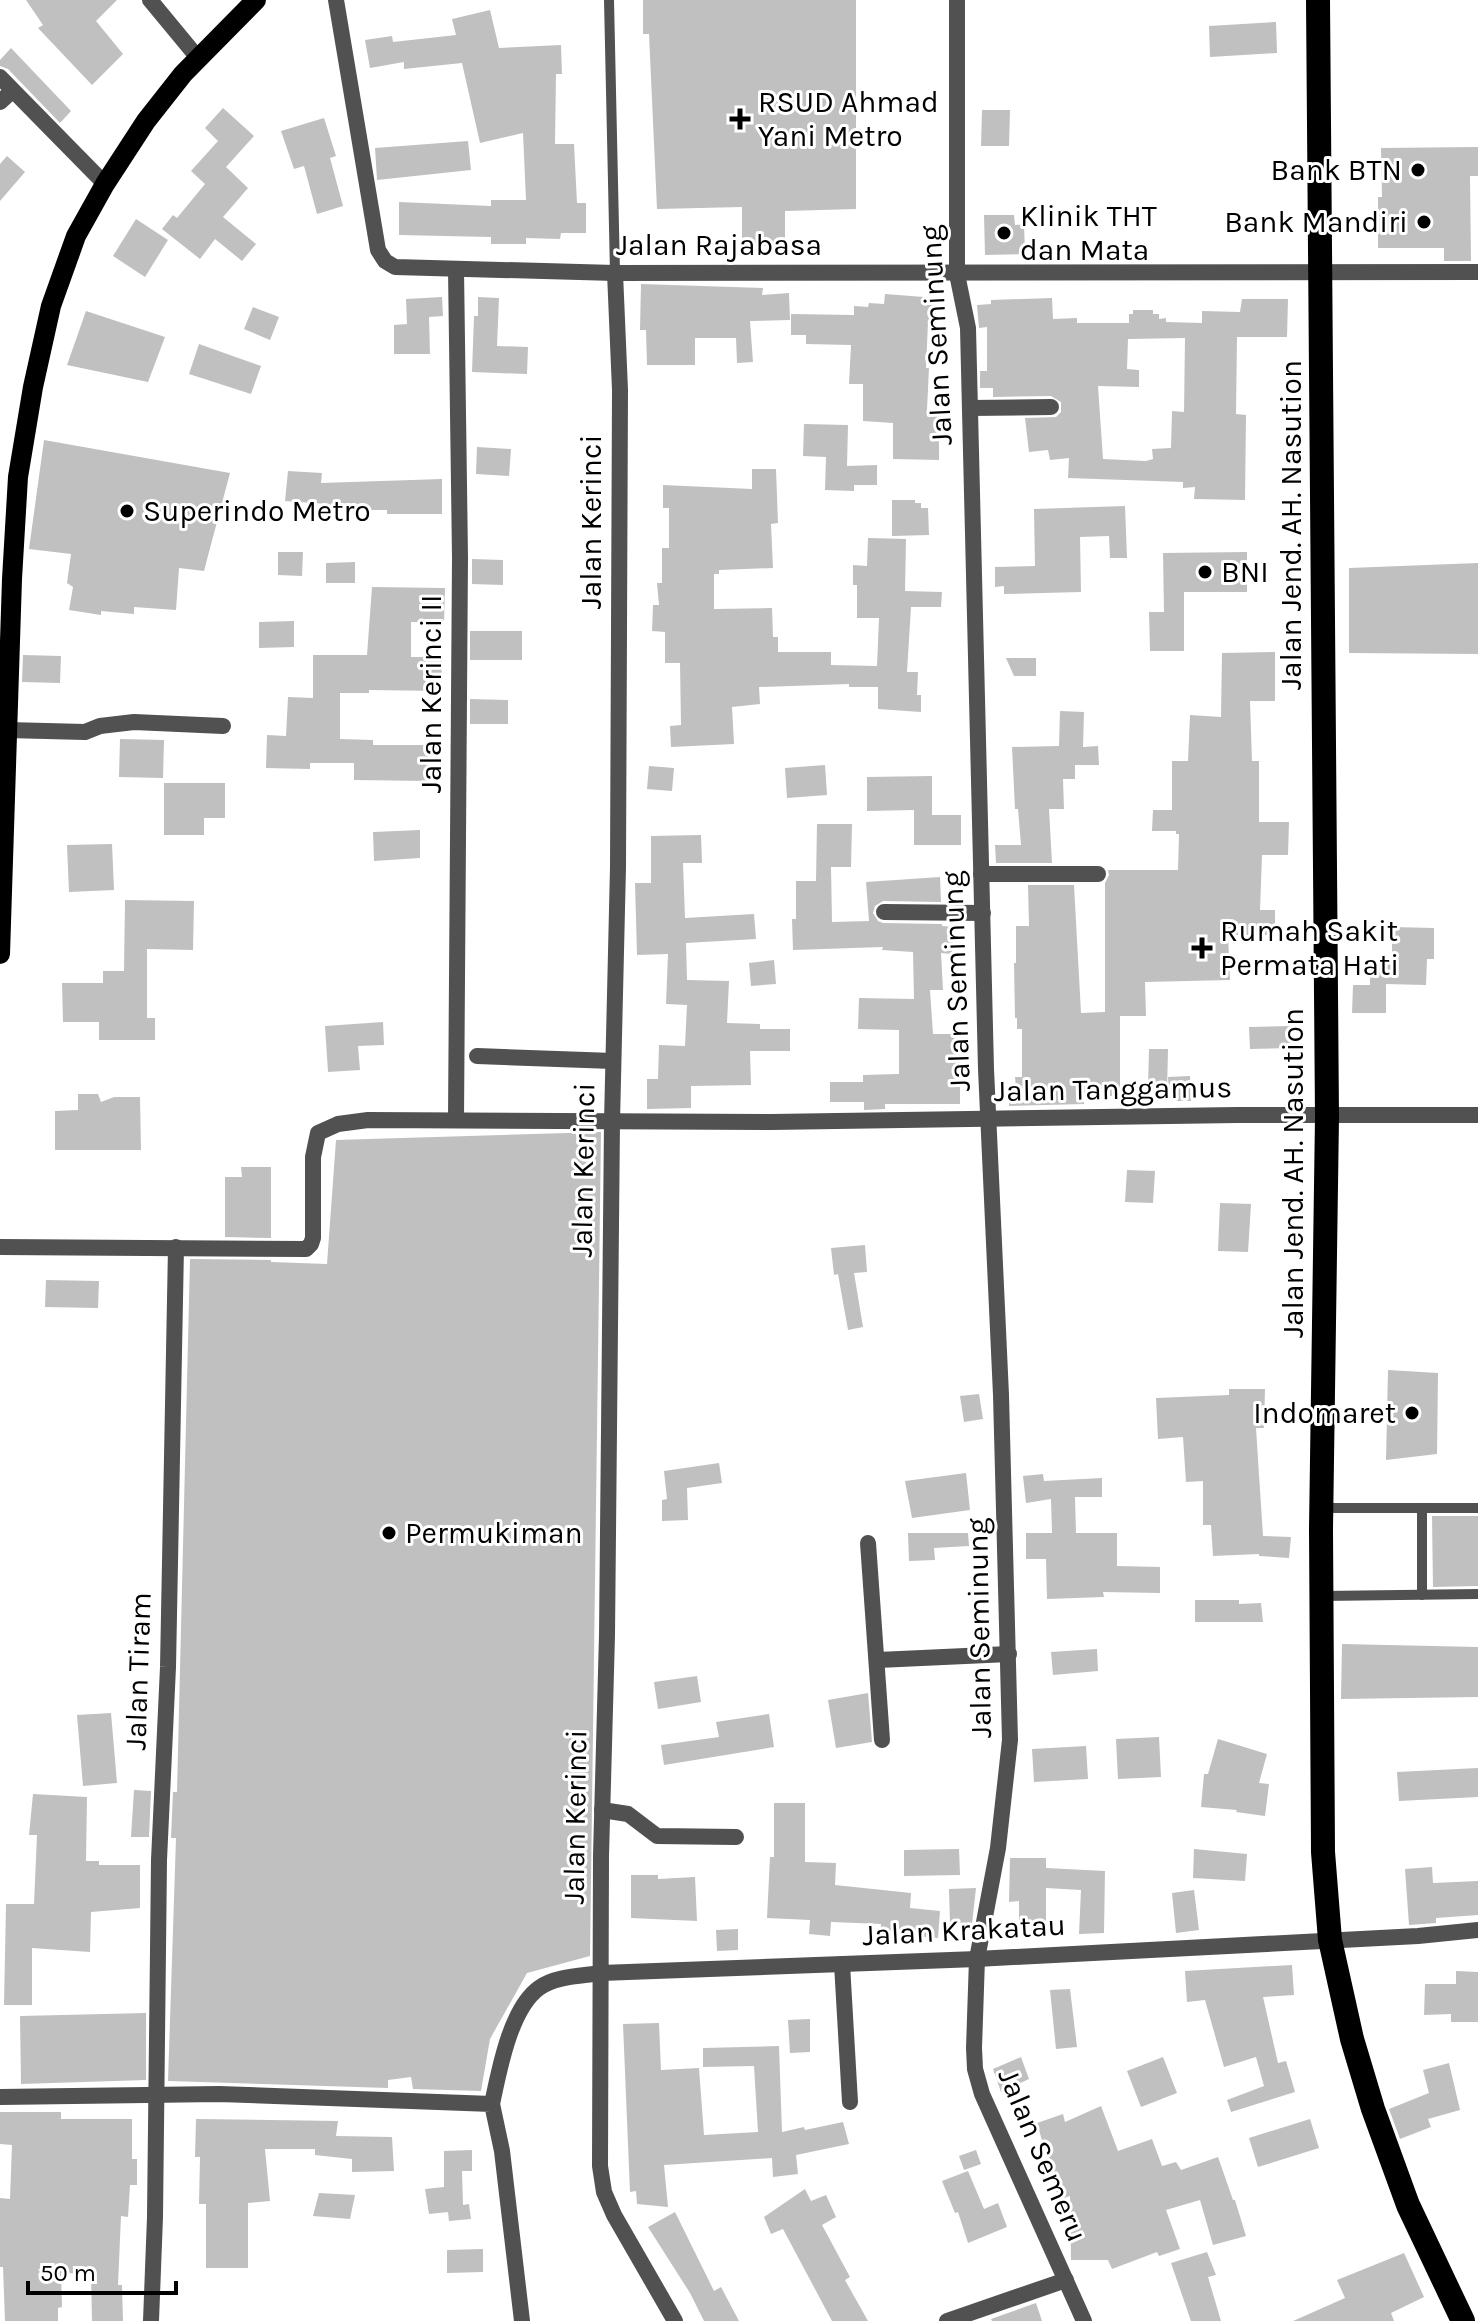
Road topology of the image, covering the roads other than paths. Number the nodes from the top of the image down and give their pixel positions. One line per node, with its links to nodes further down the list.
1 (150, 0): 7 (street)
2 (256, 0): 7 (main road)
3 (336, 0): 11 (street, Jalan Rajabasa)
4 (609, 0): 14 (lane, Jalan Kerinci)
5 (957, 0): 15 (street, Jalan Seminung)
6 (1318, 0): 12 (highway, Jalan Jend. AH. Nasution)
7 (198, 58): 10 (main road)
8 (0, 77): 9 (street)
9 (6, 97): 10 (street)
10 (105, 184): 19 (main road)
11 (456, 269): 14 (street, Jalan Rajabasa); 29 (street, Jalan Kerinci II)
12 (1321, 272): 13 (street, Jalan Rajabasa); 15 (street, Jalan Rajabasa); 28 (highway, Jalan Jend. AH. Nasution)
13 (1478, 272)
14 (615, 273): 15 (street, Jalan Rajabasa); 26 (street, Jalan Kerinci)
15 (957, 274): 17 (street, Jalan Seminung)
16 (1051, 407): 17 (street)
17 (970, 408): 20 (street, Jalan Seminung)
18 (223, 726): 19 (street)
19 (7, 730): 24 (main road)
20 (981, 874): 21 (street); 23 (street, Jalan Seminung)
21 (1098, 874)
22 (884, 912): 23 (street)
23 (983, 913): 30 (street, Jalan Seminung)
24 (0, 954)
25 (477, 1056): 26 (street)
26 (613, 1061): 31 (street, Jalan Kerinci)
27 (1478, 1115): 28 (street, Jalan Tanggamus)
28 (1327, 1117): 30 (street, Jalan Tanggamus); 34 (highway, Jalan Jend. AH. Nasution)
29 (456, 1119): 31 (street, Jalan Tanggamus); 33 (street, Jalan Tanggamus)
30 (988, 1119): 31 (street, Jalan Tanggamus); 41 (street, Jalan Seminung)
31 (612, 1122): 44 (street, Jalan Kerinci)
32 (0, 1247): 33 (street)
33 (176, 1247): 52 (street, Jalan Tiram)
34 (1322, 1508): 35 (lane); 40 (highway, Jalan Jend. AH. Nasution)
35 (1422, 1508): 36 (lane); 39 (lane)
36 (1478, 1508)
37 (868, 1543): 42 (street)
38 (1478, 1594): 39 (lane)
39 (1422, 1595): 40 (lane)
40 (1322, 1596): 47 (highway, Jalan Jend. AH. Nasution)
41 (1009, 1654): 42 (street); 48 (street, Jalan Seminung)
42 (878, 1660): 43 (street)
43 (882, 1740)
44 (602, 1810): 45 (street); 50 (street, Jalan Kerinci)
45 (736, 1837)
46 (1478, 1930): 47 (street, Jalan Krakatau)
47 (1330, 1940): 48 (street, Jalan Krakatau); 61 (highway, Jalan Jend. AH. Nasution)
48 (977, 1959): 49 (street, Jalan Krakatau); 55 (street, Jalan Semeru)
49 (842, 1964): 50 (street, Jalan Krakatau); 53 (street)
50 (601, 1973): 54 (street, Jalan Krakatau); 58 (street, Jalan Kerinci)
51 (0, 2097): 52 (street)
52 (156, 2097): 54 (street); 56 (street, Jalan Tiram)
53 (850, 2102)
54 (492, 2104): 57 (street)
55 (1066, 2280): 59 (street); 60 (street, Jalan Semeru)
56 (151, 2321)
57 (522, 2321)
58 (675, 2321)
59 (947, 2321)
60 (1084, 2321)
61 (1463, 2321)

